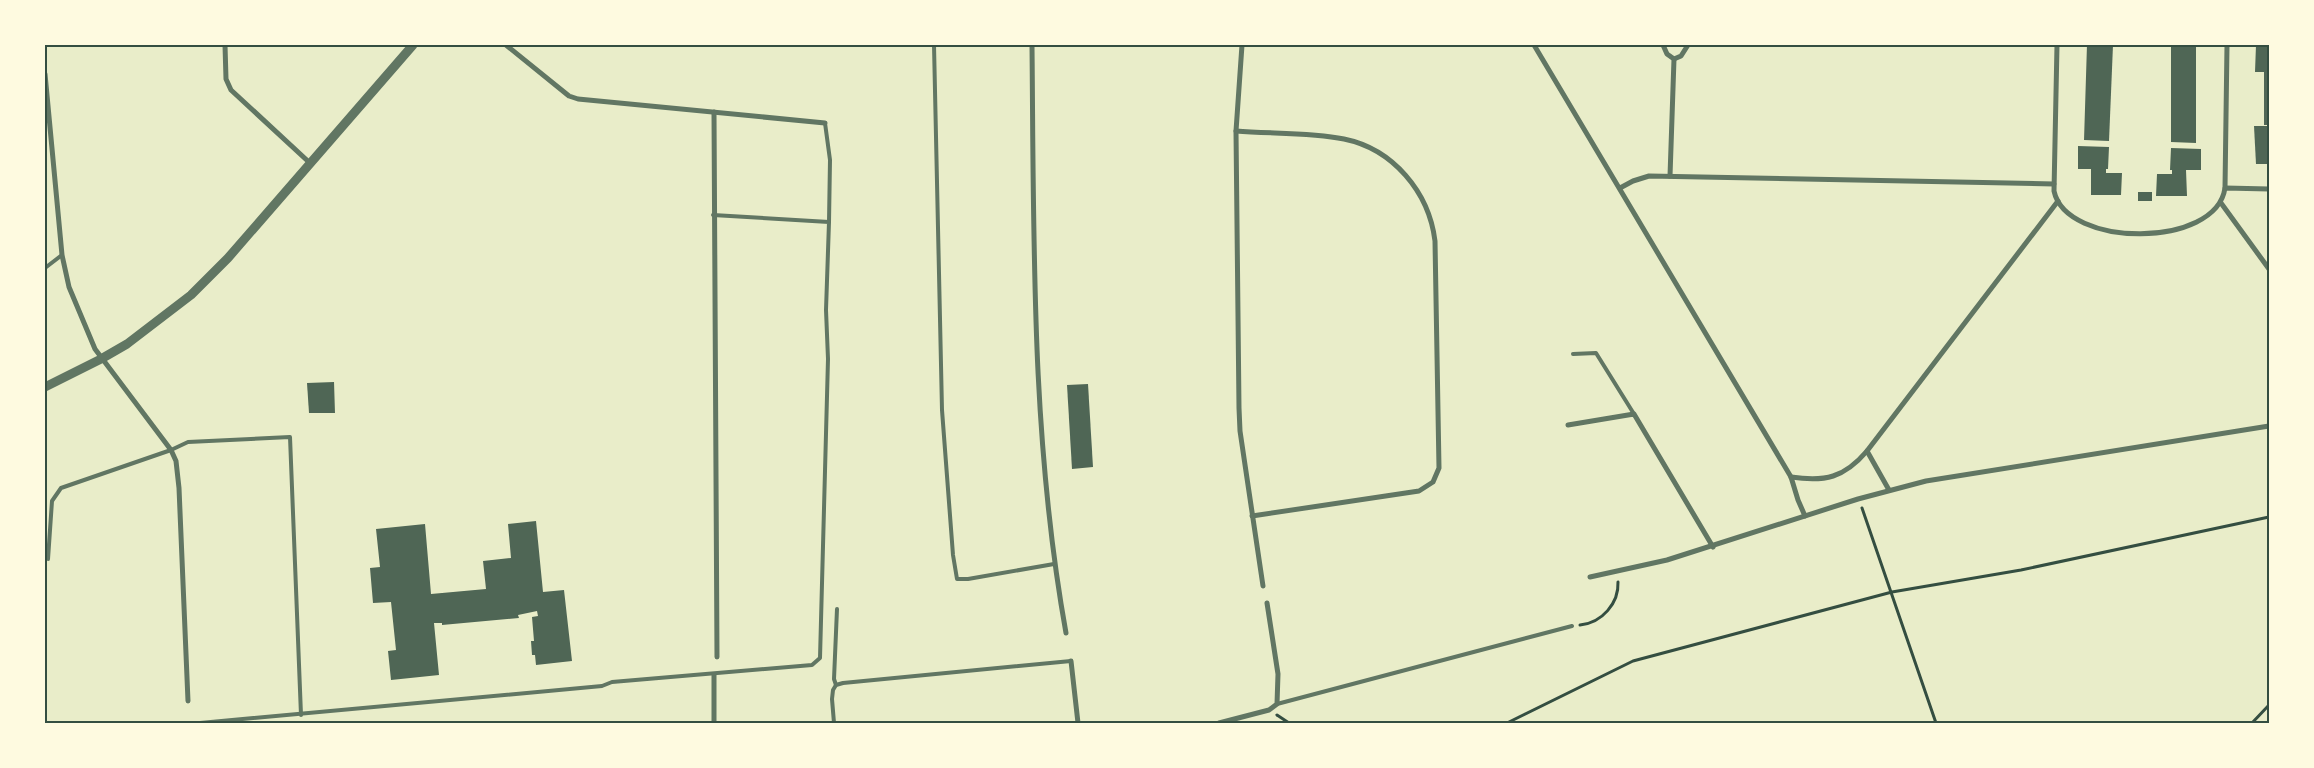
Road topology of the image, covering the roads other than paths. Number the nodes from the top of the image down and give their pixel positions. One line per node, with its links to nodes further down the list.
1 (224, 45): 17 (street)
2 (413, 45): 17 (street)
3 (506, 45): 14 (street)
4 (934, 45): 44 (lane)
5 (1032, 45): 44 (street)
6 (1242, 45): 16 (street)
7 (1534, 45): 20 (street)
8 (1664, 45): 12 (street)
9 (1688, 45): 12 (street)
10 (2057, 45): 19 (street)
11 (2227, 45): 21 (street)
12 (1674, 59): 18 (street)
13 (45, 74): 27 (street)
14 (714, 112): 15 (street); 25 (street)
15 (825, 124): 26 (lane)
16 (1236, 131): 40 (street); 40 (street)
17 (311, 164): 31 (street)
18 (1670, 176): 19 (street); 20 (street)
19 (2054, 184): 23 (street)
20 (1620, 188): 38 (street)
21 (2225, 188): 22 (street); 24 (street)
22 (2269, 189)
23 (2058, 201): 24 (street); 37 (street)
24 (2221, 203): 29 (street)
25 (713, 215): 26 (lane); 51 (street)
26 (829, 222): 53 (lane)
27 (62, 255): 28 (lane); 31 (street)
28 (45, 268)
29 (2269, 270)
30 (1573, 354): 33 (lane)
31 (102, 359): 32 (street); 36 (street)
32 (45, 387)
33 (1634, 414): 34 (street); 42 (street)
34 (1568, 425)
35 (2269, 426): 39 (street)
36 (171, 450): 43 (lane); 55 (street); 57 (lane)
37 (1867, 451): 38 (street); 39 (street)
38 (1791, 477): 41 (street)
39 (1889, 490): 41 (street)
40 (1252, 516): 46 (street)
41 (1805, 516): 42 (street)
42 (1713, 547): 45 (street)
43 (48, 559)
44 (1054, 564): 50 (street)
45 (1590, 577)
46 (1263, 586)
47 (1267, 603): 56 (street)
48 (837, 610): 54 (lane)
49 (1572, 626): 56 (lane)
50 (1066, 634)
51 (716, 657)
52 (1071, 661): 54 (lane); 61 (street)
53 (714, 675): 57 (lane); 59 (street)
54 (836, 685): 60 (lane)
55 (188, 701)
56 (1278, 704): 62 (street)
57 (301, 715): 58 (lane)
58 (200, 723)
59 (714, 723)
60 (834, 723)
61 (1078, 723)
62 (1219, 723)

